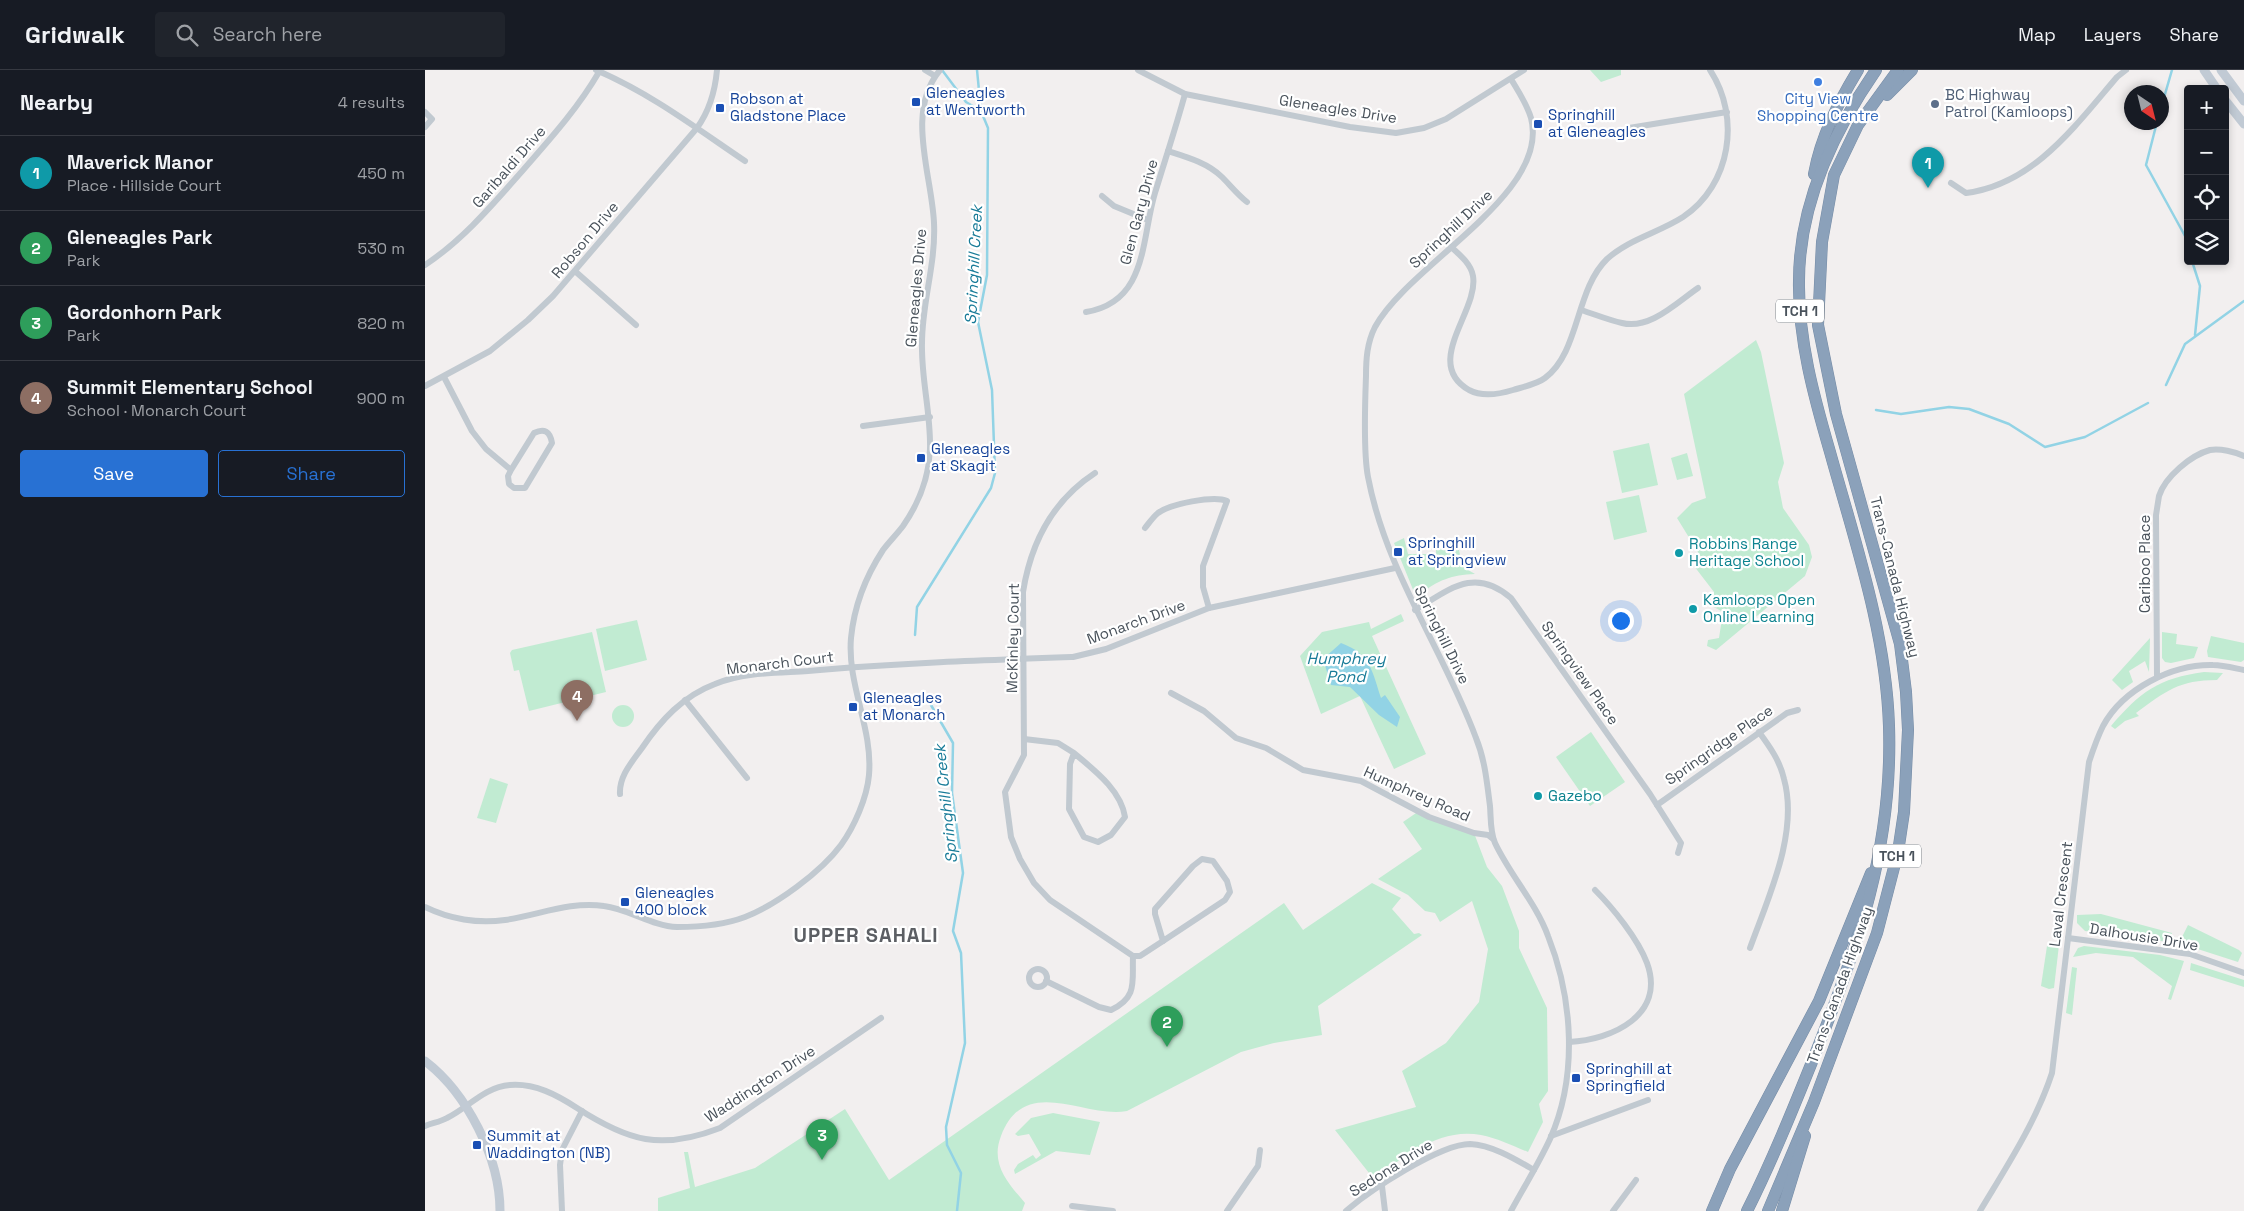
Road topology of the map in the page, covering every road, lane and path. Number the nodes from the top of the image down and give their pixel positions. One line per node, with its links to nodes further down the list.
1 (717, 70): 26 (street, Robson Drive)
2 (925, 70): 15 (street)
3 (940, 70): 15 (street, Gleneagles Drive)
4 (1138, 70): 18 (street, Gleneagles Drive)
5 (1524, 70): 16 (street, Gleneagles Drive)
6 (1710, 70): 22 (street)
7 (1858, 70): 33 (highway)
8 (1876, 70): 33 (highway, Trans-Canada Highway / TCH 1)
9 (1898, 70): 24 (highway, Trans-Canada Highway / TCH 1)
10 (1913, 70): 24 (highway)
11 (2126, 70): 30 (street)
12 (2203, 70): 17 (main road)
13 (2221, 70): 19 (main road)
14 (597, 71): 26 (street); 36 (street, Garibaldi Drive)
15 (935, 76): 44 (street, Gleneagles Drive)
16 (1511, 79): 18 (street, Gleneagles Drive); 35 (street, Springhill Drive)
17 (2214, 85)
18 (1185, 94): 28 (street, Glen Gary Drive)
19 (2244, 101)
20 (2229, 105): 23 (main road)
21 (425, 112): 25 (street)
22 (1727, 112): 27 (street); 39 (street)
23 (2244, 124)
24 (1858, 125): 81 (highway, Trans-Canada Highway / TCH 1)
25 (425, 127)
26 (697, 128): 29 (street); 37 (street, Robson Drive)
27 (1629, 128)
28 (1168, 151): 32 (street); 34 (street, Glen Gary Drive)
29 (745, 161)
30 (1951, 183)
31 (1102, 196): 34 (street)
32 (1247, 202)
33 (1809, 205): 67 (highway, Trans-Canada Highway / TCH 1)
34 (1148, 220): 40 (street, Glen Gary Drive)
35 (1451, 247): 39 (street); 50 (street, Springhill Drive)
36 (425, 265)
37 (575, 272): 41 (street); 42 (street, Robson Drive)
38 (1698, 288): 39 (street)
39 (1581, 310)
40 (1086, 312)
41 (636, 325)
42 (444, 377): 43 (street, Robson Drive); 47 (street)
43 (425, 386)
44 (930, 417): 45 (street); 54 (street, Gleneagles Drive)
45 (863, 426)
46 (2244, 456): 56 (street, Cariboo Place)
47 (511, 470): 47 (street)
48 (1095, 474): 53 (street, McKinley Court)
49 (1145, 528): 51 (street)
50 (1395, 568): 51 (street, Monarch Drive); 52 (street, Springhill Drive)
51 (1209, 608): 53 (street, Monarch Drive)
52 (1415, 610): 65 (street, Springview Place); 66 (street, Springhill Drive)
53 (1025, 659): 54 (street, Monarch Drive); 61 (street, McKinley Court)
54 (850, 667): 58 (street, Monarch Court); 70 (street, Gleneagles Drive)
55 (2244, 670): 56 (street, Laval Crescent)
56 (2157, 677): 71 (street, Laval Crescent)
57 (1171, 694): 66 (street, Humphrey Road)
58 (685, 700): 63 (street); 64 (street, Monarch Court)
59 (1798, 710): 60 (street, Springridge Place)
60 (1759, 732): 65 (street, Springridge Place); 73 (street)
61 (1024, 739): 62 (street); 74 (street, McKinley Court)
62 (1074, 753): 62 (street)
63 (747, 778)
64 (620, 794)
65 (1657, 804): 68 (street, Springview Place)
66 (1493, 839): 78 (street, Springhill Drive)
67 (1880, 847): 99 (highway); 100 (highway, Trans-Canada Highway / TCH 1)
68 (1678, 853)
69 (1595, 890): 78 (street)
70 (425, 907)
71 (2068, 938): 75 (street, Dalhousie Drive); 103 (street, Laval Crescent)
72 (1163, 941): 72 (street); 74 (street)
73 (1750, 948)
74 (1133, 956): 76 (street)
75 (2244, 973)
76 (1046, 981)
77 (881, 1018): 83 (street, Waddington Drive)
78 (1569, 1042): 85 (street, Springhill Drive)
79 (425, 1061): 82 (main road)
80 (1648, 1100): 85 (street)
81 (1814, 1102): 101 (highway, Trans-Canada Highway / TCH 1); 102 (highway)
82 (466, 1106): 83 (street, Waddington Drive); 84 (street, Waddington Drive); 91 (main road)
83 (582, 1111): 92 (street)
84 (425, 1126)
85 (1551, 1136): 87 (street, Springhill Drive)
86 (1260, 1150): 94 (street)
87 (1534, 1170): 89 (street, Sedona Drive); 97 (street, Springhill Drive)
88 (1636, 1180): 98 (street)
89 (1382, 1186): 95 (street, Sedona Drive); 96 (street)
90 (1072, 1206): 93 (street)
91 (500, 1211)
92 (562, 1211)
93 (1113, 1211)
94 (1227, 1211)
95 (1346, 1211)
96 (1385, 1211)
97 (1511, 1211)
98 (1613, 1211)
99 (1712, 1211)
100 (1747, 1211)
101 (1768, 1211)
102 (1782, 1211)
103 (1980, 1211)

